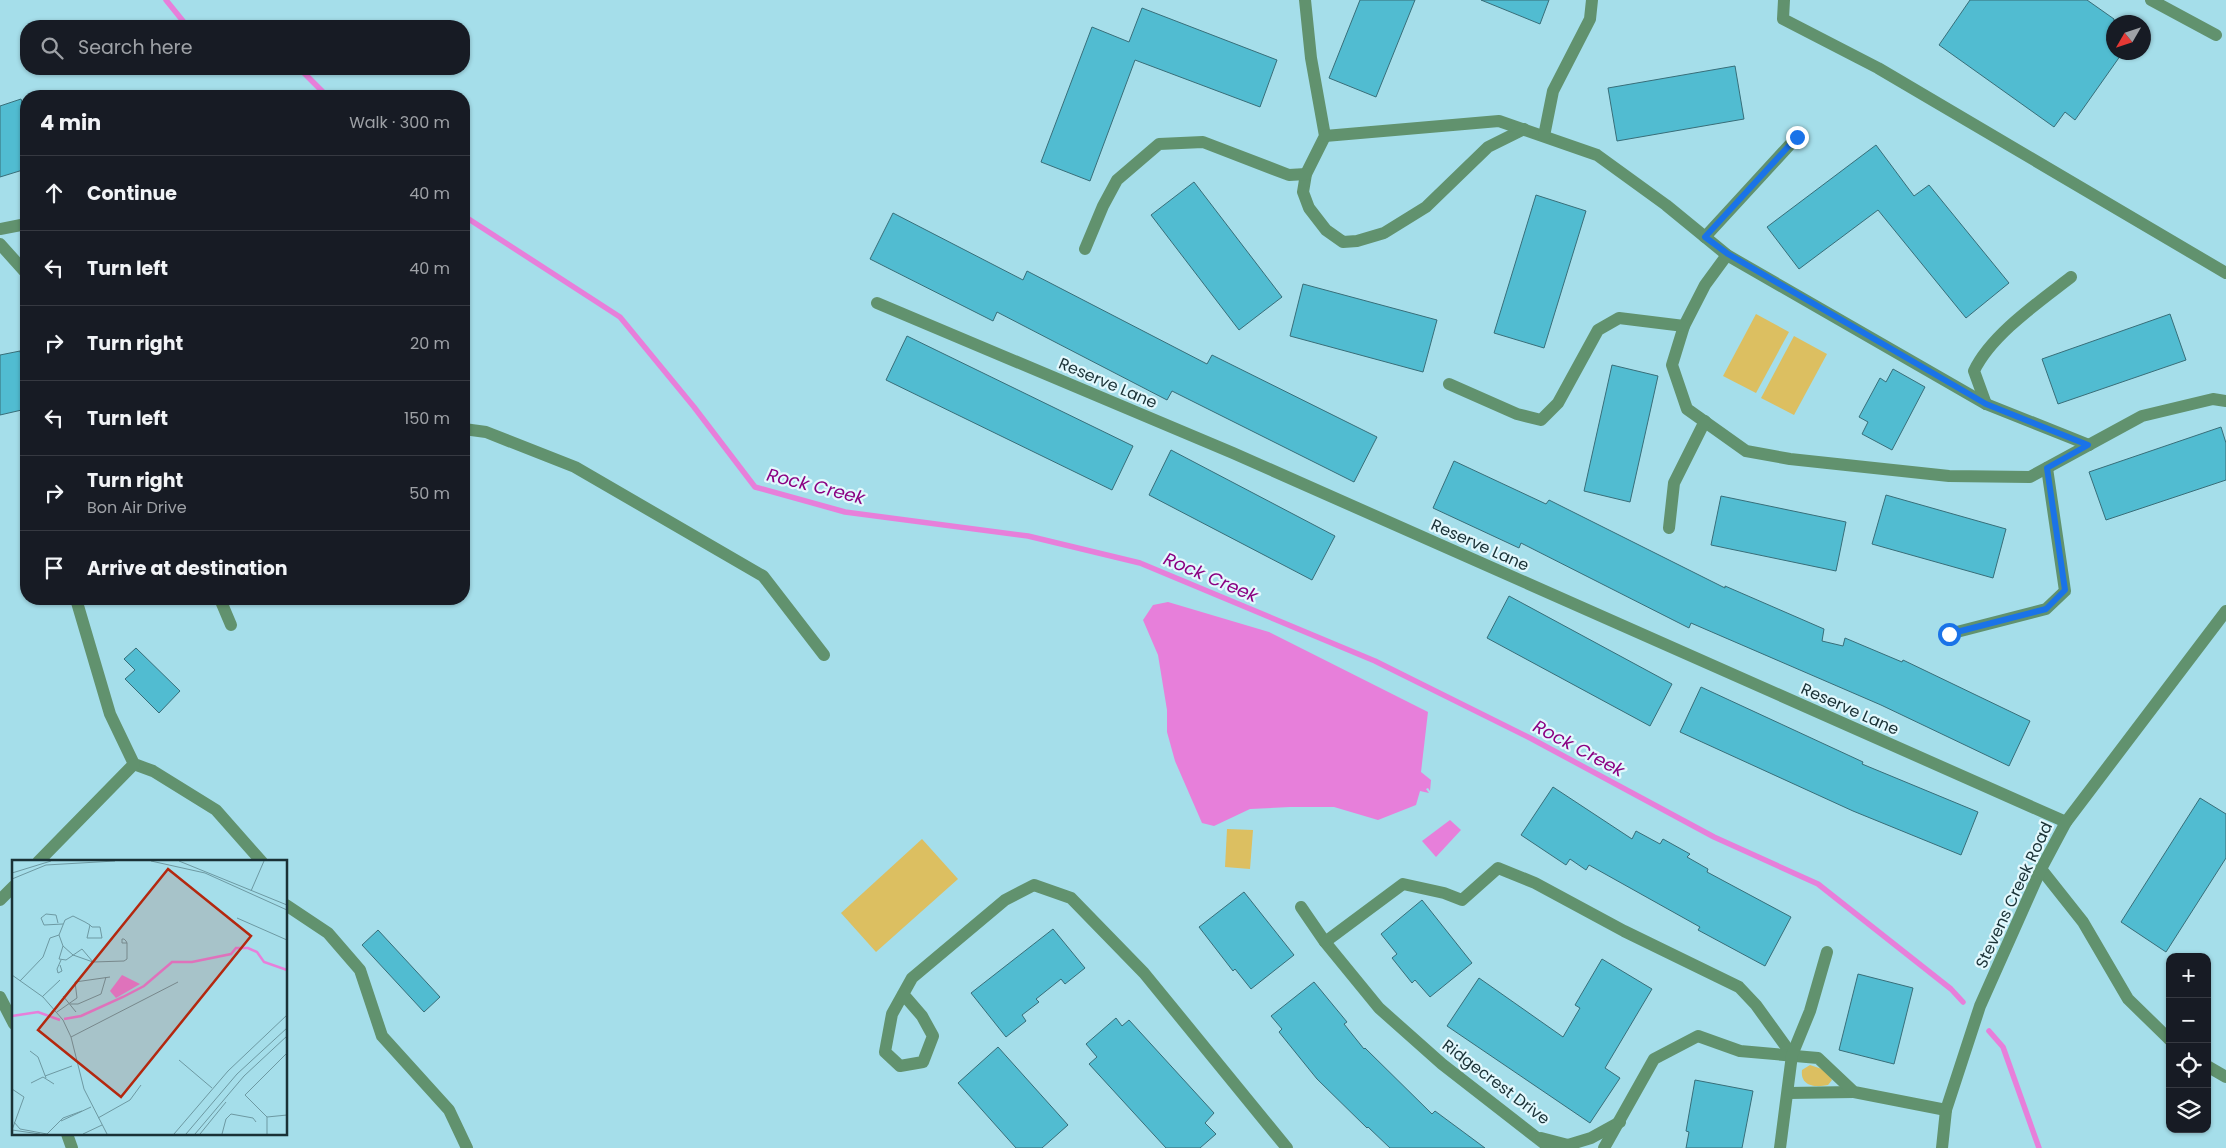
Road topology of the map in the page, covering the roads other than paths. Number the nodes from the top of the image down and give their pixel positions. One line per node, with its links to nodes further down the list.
1 (1305, 0): 8 (street)
2 (1592, 0): 9 (street)
3 (1784, 0): 19 (street)
4 (2151, 0): 5 (street)
5 (2172, 5): 6 (street)
6 (2216, 35)
7 (1524, 129): 8 (street); 9 (street); 11 (street)
8 (1325, 136): 11 (street)
9 (1544, 136): 14 (street)
10 (1797, 137): 14 (street)
11 (1306, 174): 16 (street)
12 (20, 225): 13 (street)
13 (0, 229)
14 (1705, 237): 17 (street)
15 (0, 244): 18 (street)
16 (1085, 249)
17 (1728, 254): 22 (street); 25 (street)
18 (20, 266)
19 (2226, 273)
20 (2071, 278): 25 (street)
21 (877, 304): 38 (street, Reserve Lane)
22 (1684, 326): 23 (street); 26 (street)
23 (1449, 384)
24 (2226, 401): 28 (street)
25 (1986, 404): 28 (street)
26 (1705, 421): 29 (street); 30 (street)
27 (470, 430): 36 (street)
28 (2088, 445): 29 (street)
29 (2047, 468): 35 (street)
30 (1669, 528)
31 (78, 605): 37 (street)
32 (223, 605): 34 (street)
33 (2226, 611): 38 (street, Stevens Creek Road)
34 (231, 625)
35 (1949, 634)
36 (824, 655)
37 (134, 764): 39 (street); 40 (street)
38 (2066, 822): 41 (street, Stevens Creek Road)
39 (40, 860)
40 (260, 860)
41 (2041, 869): 51 (street); 57 (street, Stevens Creek Road)
42 (12, 888): 43 (street)
43 (0, 900)
44 (288, 906): 63 (street)
45 (1301, 907): 46 (street, Ridgecrest Drive)
46 (1325, 942): 52 (street); 60 (street, Ridgecrest Drive)
47 (1827, 952): 52 (street)
48 (903, 994): 48 (street); 61 (street)
49 (0, 998): 50 (street)
50 (12, 1020)
51 (2166, 1036)
52 (1792, 1055): 55 (street); 56 (street); 58 (street)
53 (2211, 1068): 54 (street)
54 (2226, 1077)
55 (1788, 1092): 56 (street); 66 (street)
56 (1854, 1092): 57 (street)
57 (1946, 1110): 67 (street, Stevens Creek Road)
58 (1621, 1121): 60 (street, Ridgecrest Drive); 65 (street)
59 (68, 1136): 62 (street)
60 (1536, 1137): 64 (street)
61 (1285, 1147)
62 (72, 1148)
63 (467, 1148)
64 (1550, 1148)
65 (1604, 1148)
66 (1780, 1148)
67 (1942, 1148)

